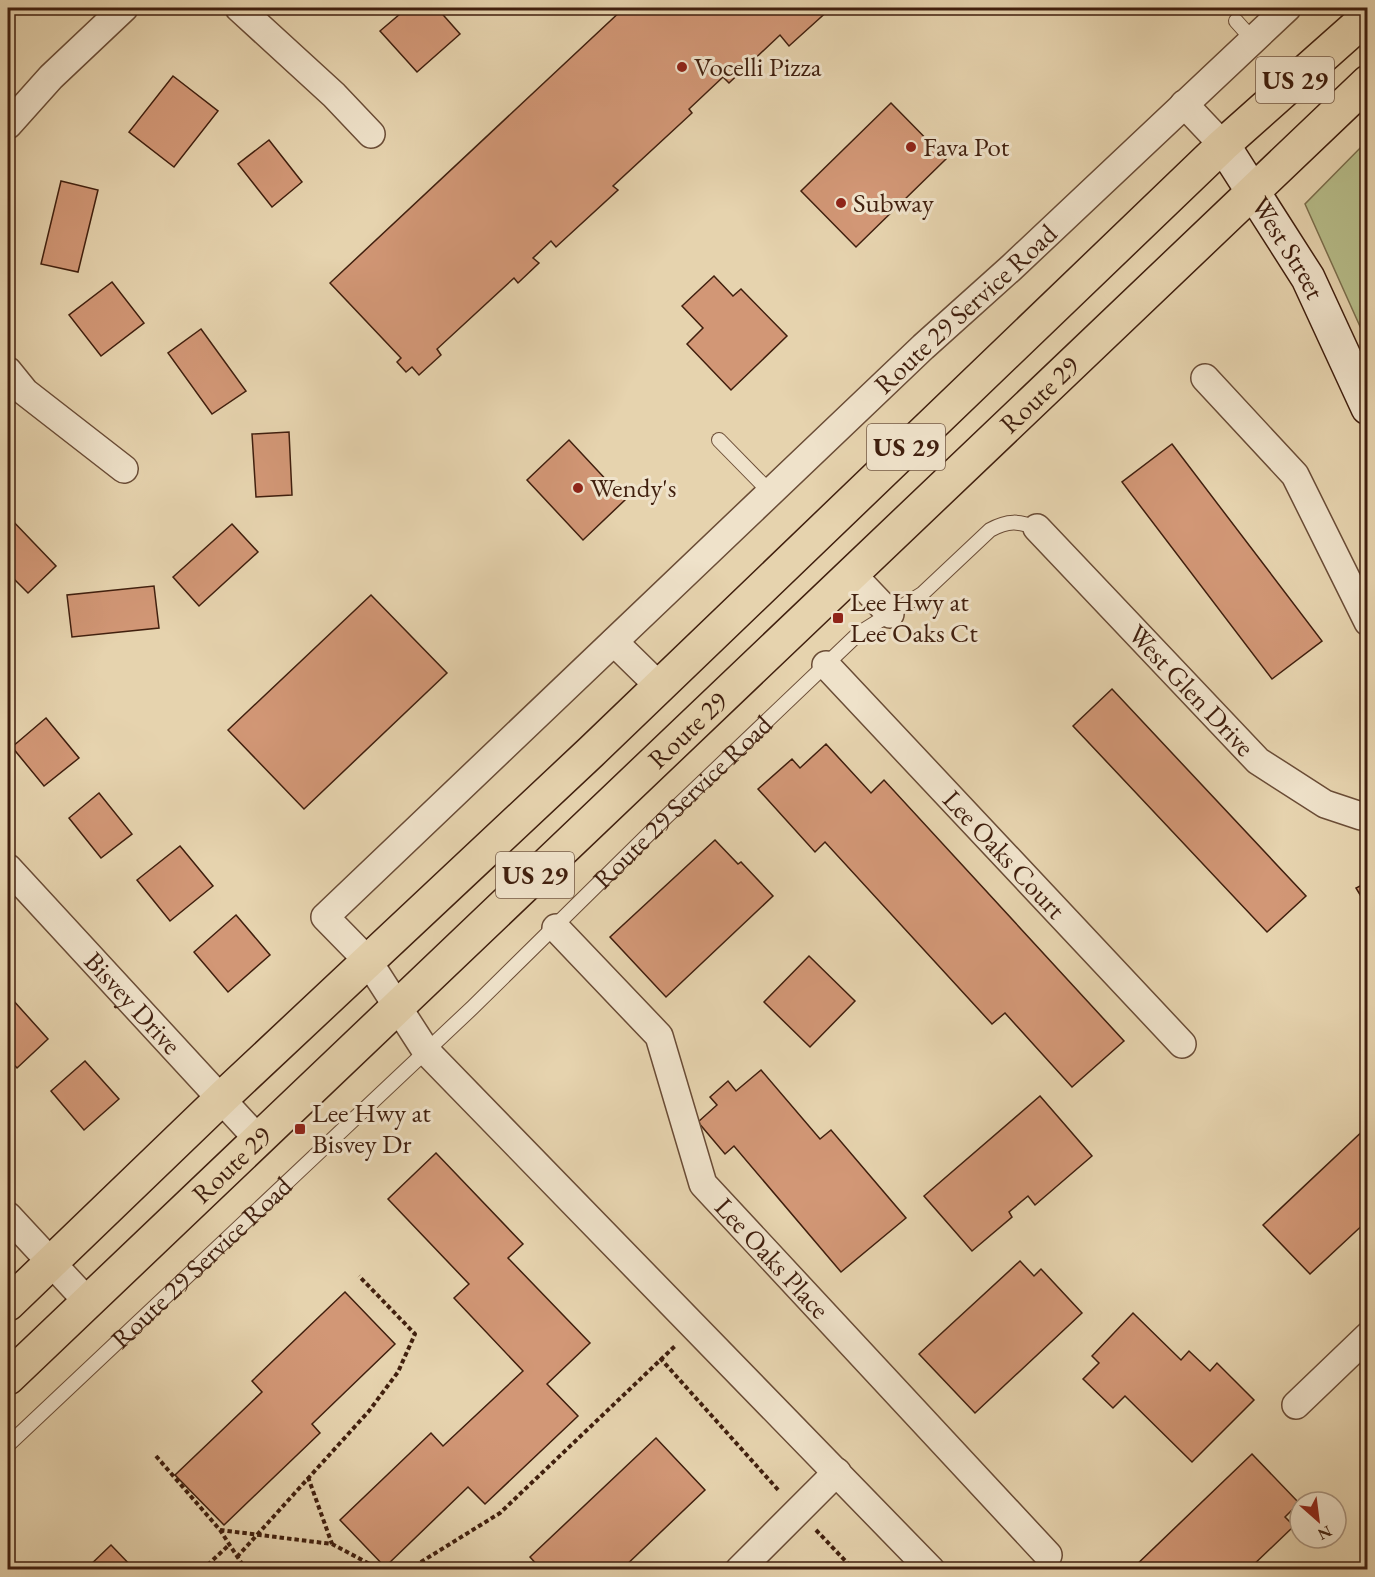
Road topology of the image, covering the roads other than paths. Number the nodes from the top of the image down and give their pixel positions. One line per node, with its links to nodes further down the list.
1 (124, 8): 7 (street)
2 (239, 8): 8 (street)
3 (1287, 8): 6 (street, Route 29 Service Road)
4 (1368, 16): 9 (main road, Route 29 / US 29)
5 (1368, 82): 10 (main road, Route 29 / US 29)
6 (1184, 104): 9 (street, West Street); 16 (street, Route 29 Service Road)
7 (8, 125)
8 (370, 134)
9 (1223, 145): 10 (main road, West Street); 23 (main road, Route 29 / US 29)
10 (1253, 191): 13 (main road, West Street); 18 (main road, Route 29 / US 29)
11 (8, 371): 15 (street)
12 (1205, 378): 20 (street)
13 (1368, 408)
14 (718, 440): 16 (lane)
15 (124, 469)
16 (770, 492): 21 (street, Route 29 Service Road)
17 (1037, 528): 19 (lane, Route 29 Service Road); 24 (street, West Glen Drive)
18 (851, 573): 19 (street); 28 (main road, Route 29 / US 29)
19 (890, 614): 22 (lane, Route 29 Service Road)
20 (1368, 622)
21 (614, 642): 23 (street); 27 (street, Route 29 Service Road)
22 (826, 665): 26 (lane, Route 29 Service Road); 29 (street, Lee Oaks Court)
23 (659, 686): 27 (main road, Route 29 / US 29)
24 (1368, 814)
25 (8, 868): 31 (street, Bisvey Drive)
26 (556, 928): 30 (lane, Route 29 Service Road); 42 (street, Lee Oaks Place)
27 (368, 961): 28 (street); 31 (main road, Route 29 / US 29)
28 (397, 1007): 30 (street); 32 (main road, Route 29 / US 29)
29 (1182, 1044)
30 (426, 1051): 40 (lane, Route 29 Service Road); 41 (street)
31 (222, 1098): 32 (street, Bisvey Drive); 34 (main road, Route 29 / US 29)
32 (258, 1139): 35 (main road, Route 29 / US 29)
33 (10, 1223): 34 (street)
34 (51, 1263): 35 (street); 36 (main road, Route 29 / US 29)
35 (87, 1301): 38 (main road, Route 29 / US 29)
36 (8, 1304)
37 (1368, 1336): 39 (street)
38 (8, 1378)
39 (1296, 1405)
40 (8, 1445)
41 (837, 1472): 43 (street); 44 (street)
42 (1048, 1555)
43 (739, 1569)
44 (931, 1569)

